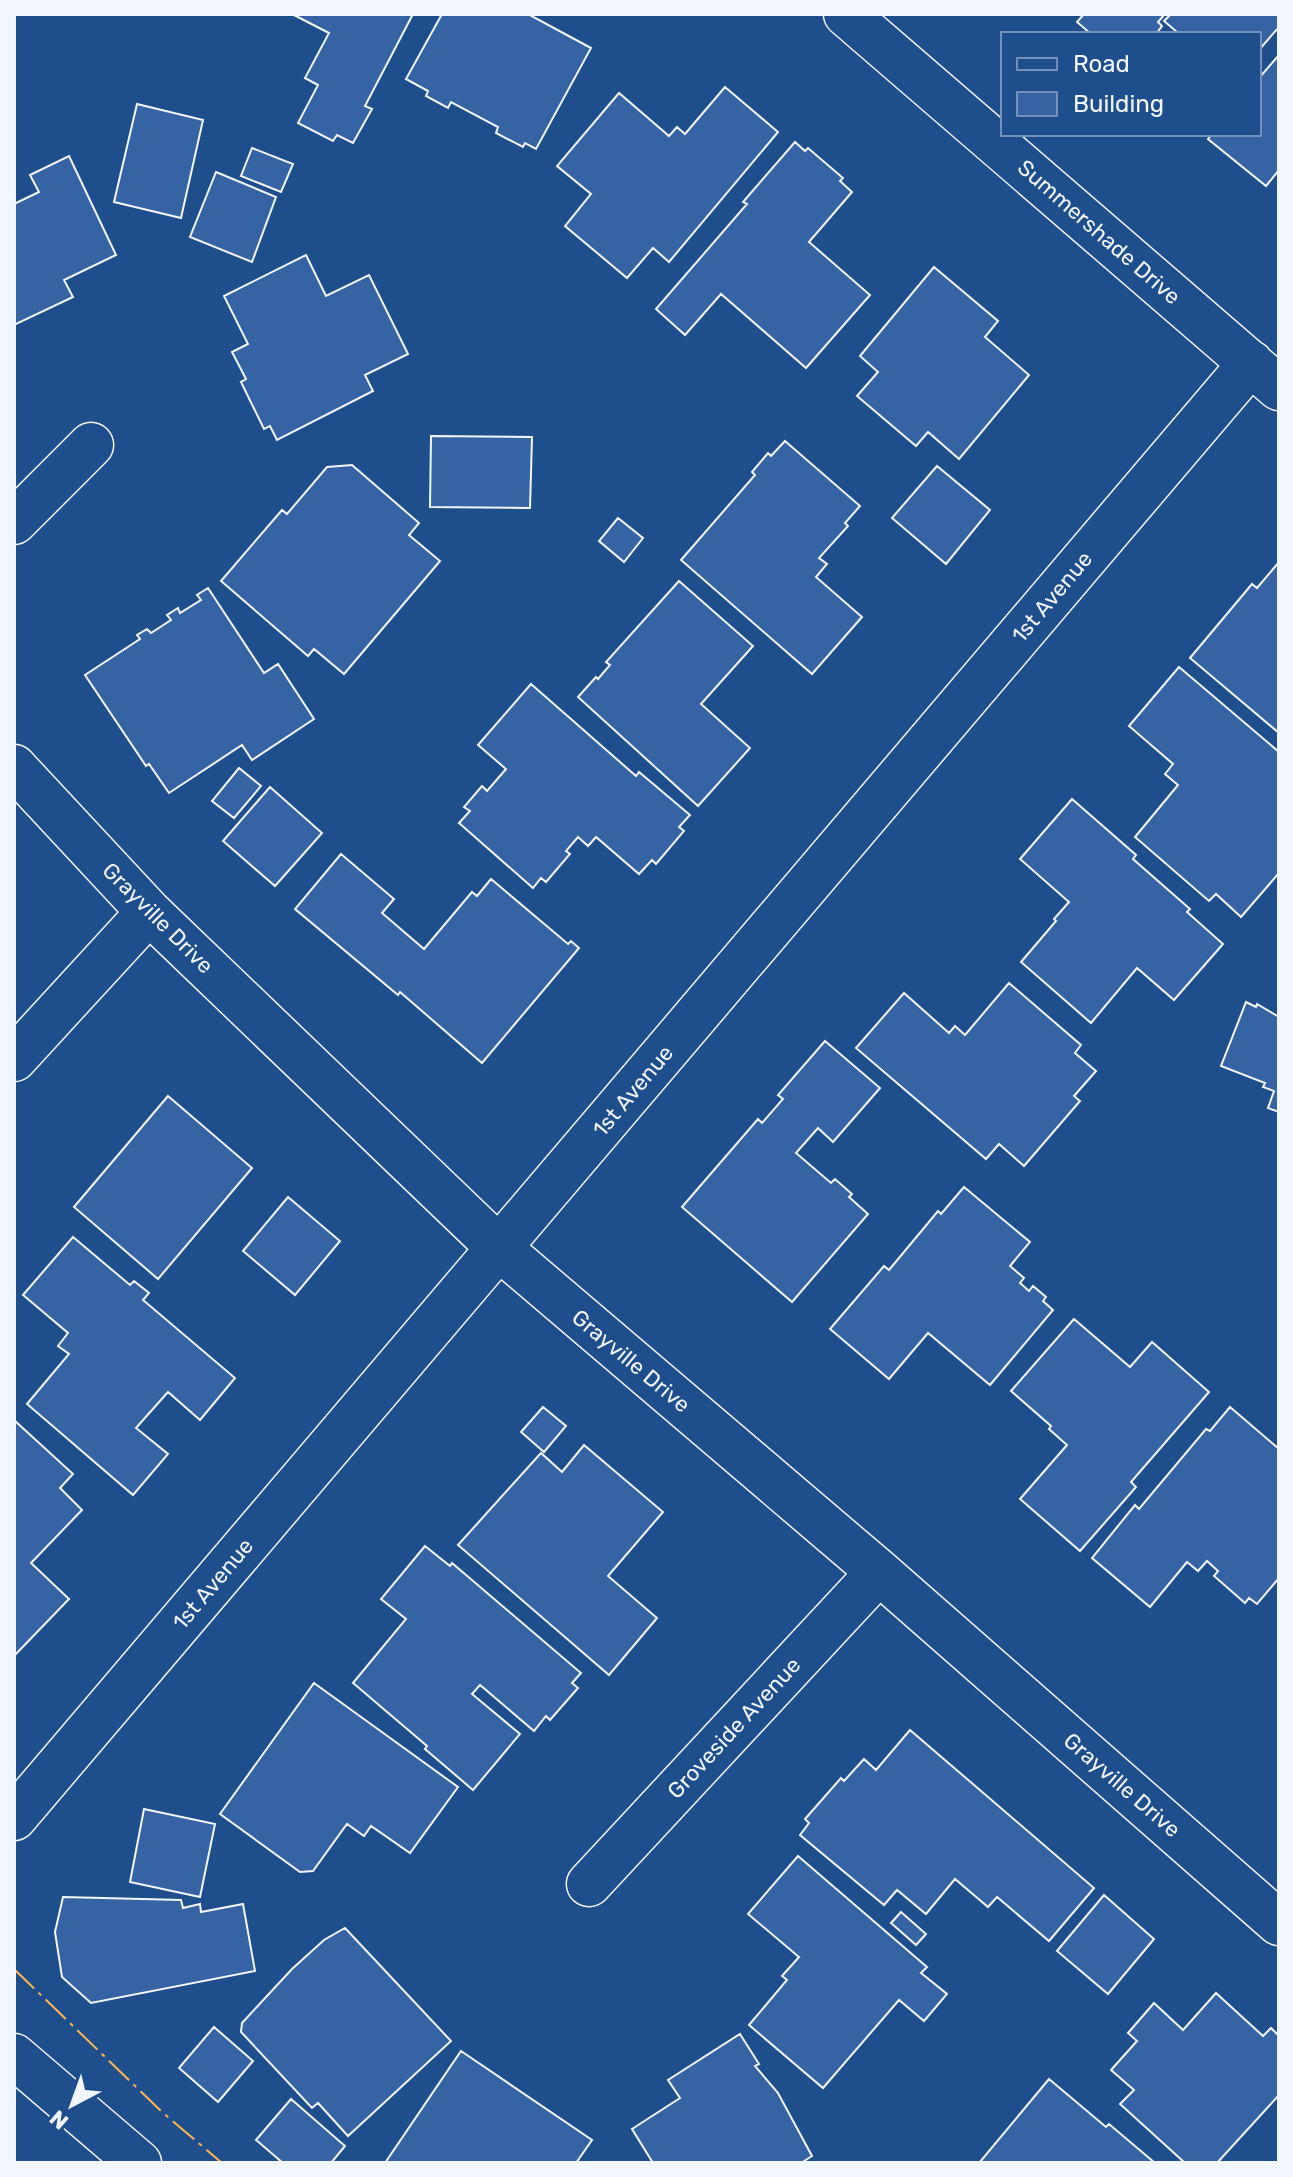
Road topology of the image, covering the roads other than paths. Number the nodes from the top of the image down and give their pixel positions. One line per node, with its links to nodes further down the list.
1 (846, 14): 2 (street, Summershade Drive)
2 (1265, 376): 8 (street, 1st Avenue)
3 (91, 445): 4 (street)
4 (14, 522)
5 (14, 767): 6 (street, Grayville Drive)
6 (149, 912): 7 (street); 8 (street, Grayville Drive)
7 (14, 1059)
8 (499, 1248): 9 (street, Grayville Drive); 10 (street, 1st Avenue)
9 (879, 1572): 11 (street, Groveside Avenue); 12 (street, Grayville Drive)
10 (14, 1818)
11 (589, 1884)
12 (1279, 1923)
13 (14, 2056): 14 (street)
14 (139, 2163)

